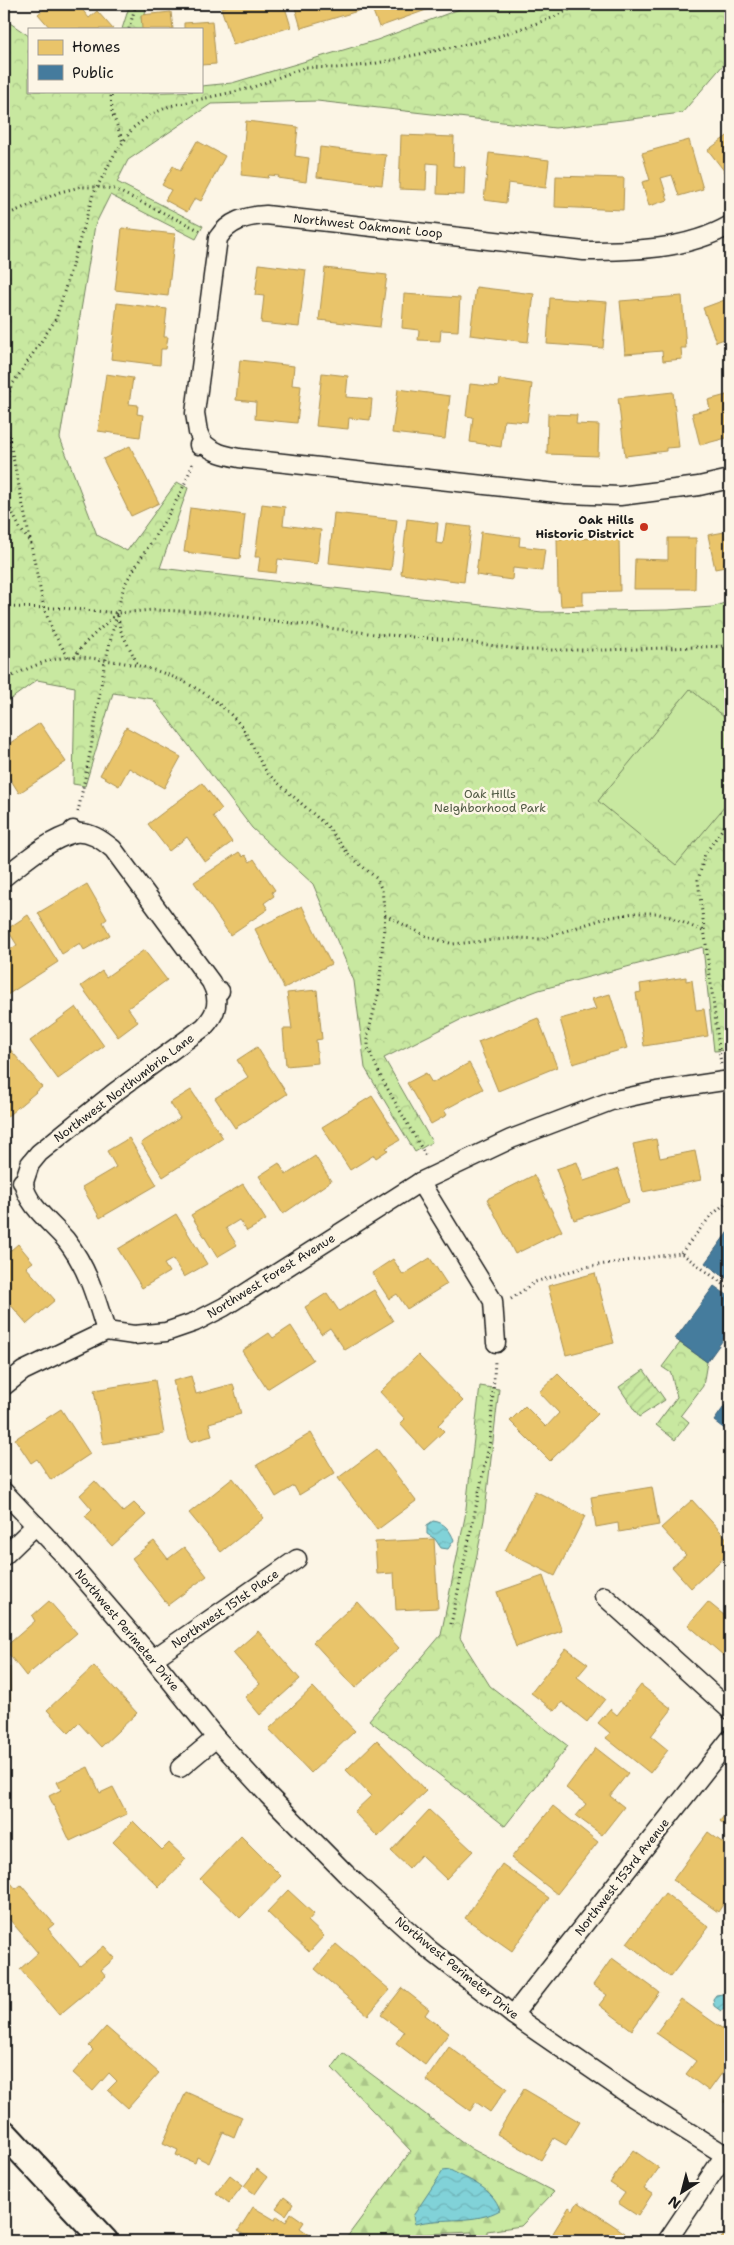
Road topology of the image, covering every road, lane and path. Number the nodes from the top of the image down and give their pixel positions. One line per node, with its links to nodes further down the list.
1 (136, 4): 3 (path)
2 (581, 4): 5 (path)
3 (129, 28)
4 (111, 92): 5 (path)
5 (123, 142): 6 (path)
6 (96, 187): 7 (path); 9 (path); 13 (path)
7 (4, 216)
8 (730, 225): 9 (street, Northwest Oakmont Loop)
9 (218, 238): 10 (street)
10 (201, 444): 11 (street); 16 (path)
11 (730, 479)
12 (4, 496): 13 (path)
13 (32, 544): 15 (path)
14 (4, 608): 15 (path)
15 (44, 608): 16 (path); 18 (path)
16 (118, 613): 17 (path); 19 (path); 20 (path); 21 (path)
17 (730, 646)
18 (68, 657): 19 (path); 22 (path)
19 (74, 657): 20 (path)
20 (106, 660): 21 (path); 24 (path)
21 (137, 664): 26 (path)
22 (4, 680)
23 (730, 818): 27 (path)
24 (74, 831): 25 (street); 34 (street, Northwest Northumbria Lane)
25 (4, 877)
26 (385, 915): 27 (path); 29 (path)
27 (706, 932): 28 (path)
28 (727, 1080): 29 (street, Northwest Forest Avenue)
29 (428, 1178): 33 (street); 34 (street, Northwest Forest Avenue)
30 (730, 1199): 31 (path)
31 (681, 1253): 32 (path); 33 (path)
32 (730, 1289)
33 (494, 1310): 35 (street)
34 (106, 1332): 36 (street)
35 (496, 1343): 42 (path)
36 (4, 1386)
37 (4, 1492): 38 (street, Northwest Perimeter Drive)
38 (36, 1525): 39 (street); 43 (street, Northwest Perimeter Drive)
39 (4, 1556)
40 (296, 1559): 43 (street, Northwest 151st Place)
41 (604, 1596): 44 (street)
42 (451, 1624)
43 (153, 1659): 45 (street, Northwest Perimeter Drive)
44 (730, 1710)
45 (216, 1738): 47 (street); 48 (street, Northwest Perimeter Drive)
46 (730, 1739): 48 (street, Northwest 153rd Avenue)
47 (180, 1768)
48 (513, 2015): 50 (street, Northwest Perimeter Drive)
49 (4, 2134): 51 (street)
50 (727, 2157): 52 (street)
51 (104, 2241)
52 (667, 2241)

